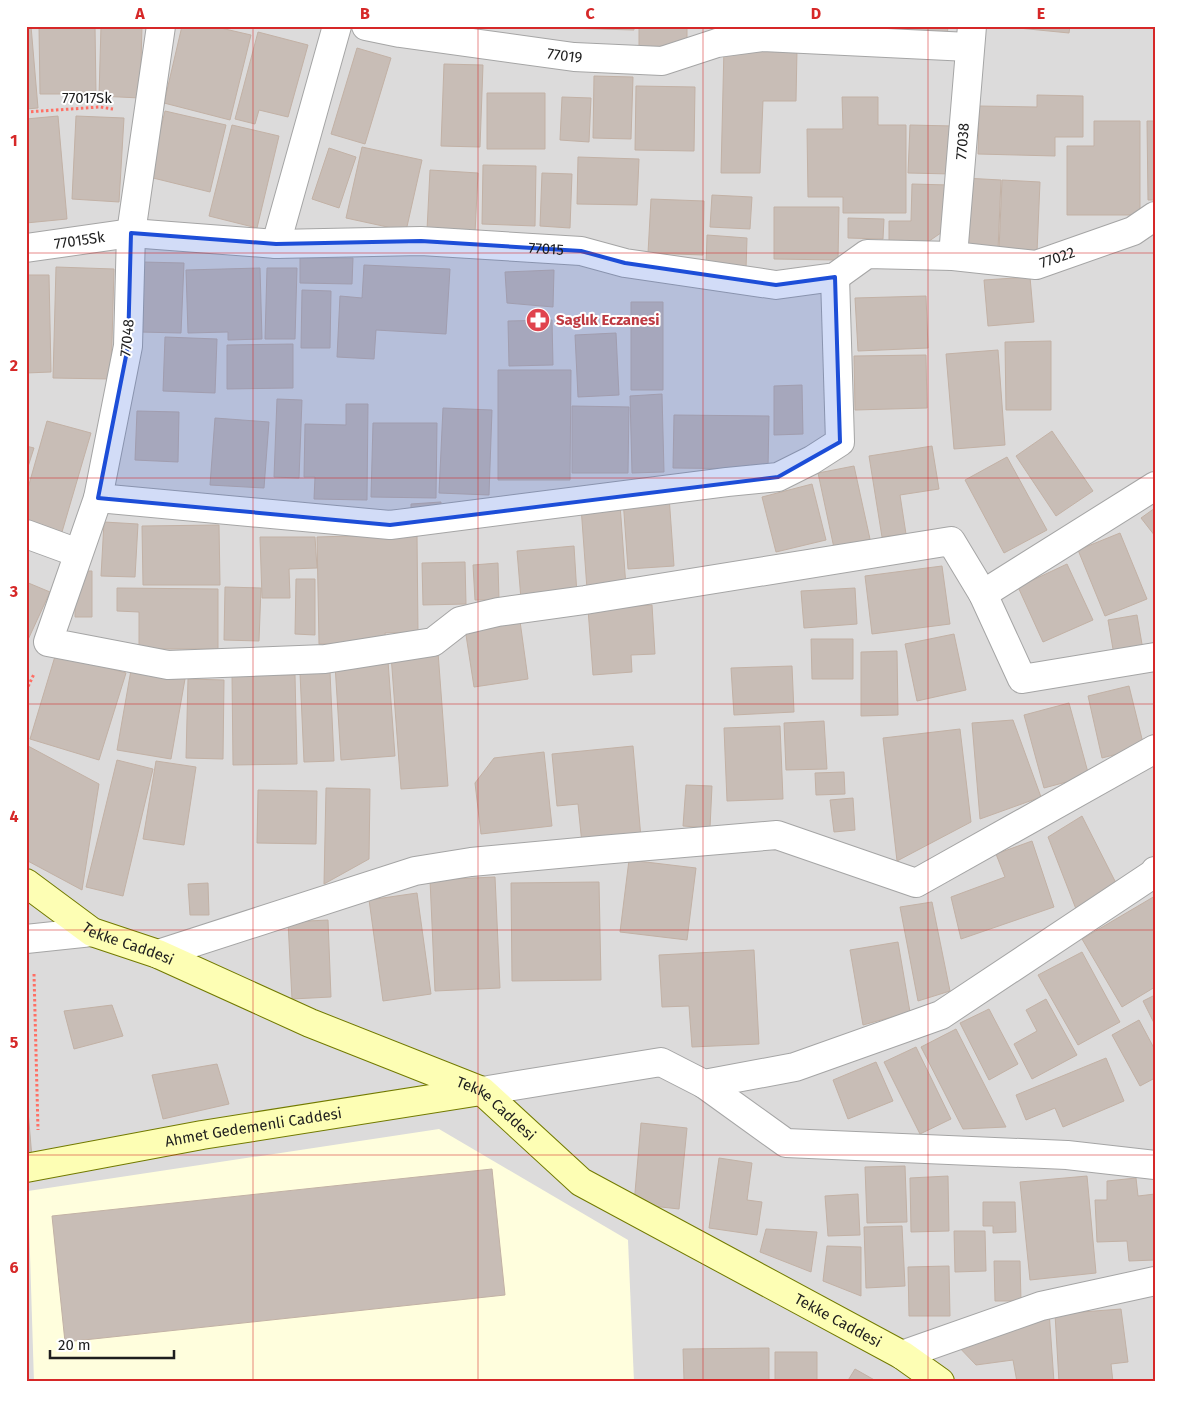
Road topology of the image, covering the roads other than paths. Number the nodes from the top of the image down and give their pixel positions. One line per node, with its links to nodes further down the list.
1 (161, 26): 8 (street, 77048)
2 (337, 26): 9 (street)
3 (366, 26): 4 (street, 77019)
4 (400, 29): 5 (street, 77019)
5 (762, 32): 6 (street, 77019)
6 (970, 37): 11 (street, 77038)
7 (1155, 216): 11 (street, 77022)
8 (131, 233): 9 (street, 77015); 10 (street, 77015Sk); 14 (street, 77048)
9 (276, 244): 12 (street, 77015)
10 (26, 248)
11 (953, 256): 12 (street, 77015)
12 (835, 277): 14 (street)
13 (1155, 486): 17 (street)
14 (98, 498): 16 (street, 77048)
15 (26, 534): 16 (street)
16 (78, 553): 17 (street, 77048)
17 (983, 594): 18 (street)
18 (1155, 657)
19 (1155, 749): 24 (street)
20 (1155, 871): 25 (street)
21 (26, 883): 22 (street, Tekke Caddesi)
22 (92, 932): 23 (street); 24 (street, Tekke Caddesi)
23 (30, 938)
24 (158, 954): 26 (street, Tekke Caddesi)
25 (704, 1084): 26 (street); 27 (street)
26 (482, 1090): 28 (street, Ahmet Gedemenli Caddesi); 30 (street, Tekke Caddesi)
27 (1155, 1165)
28 (32, 1167)
29 (1155, 1281): 30 (street)
30 (902, 1356): 31 (street, Tekke Caddesi)
31 (940, 1382)

